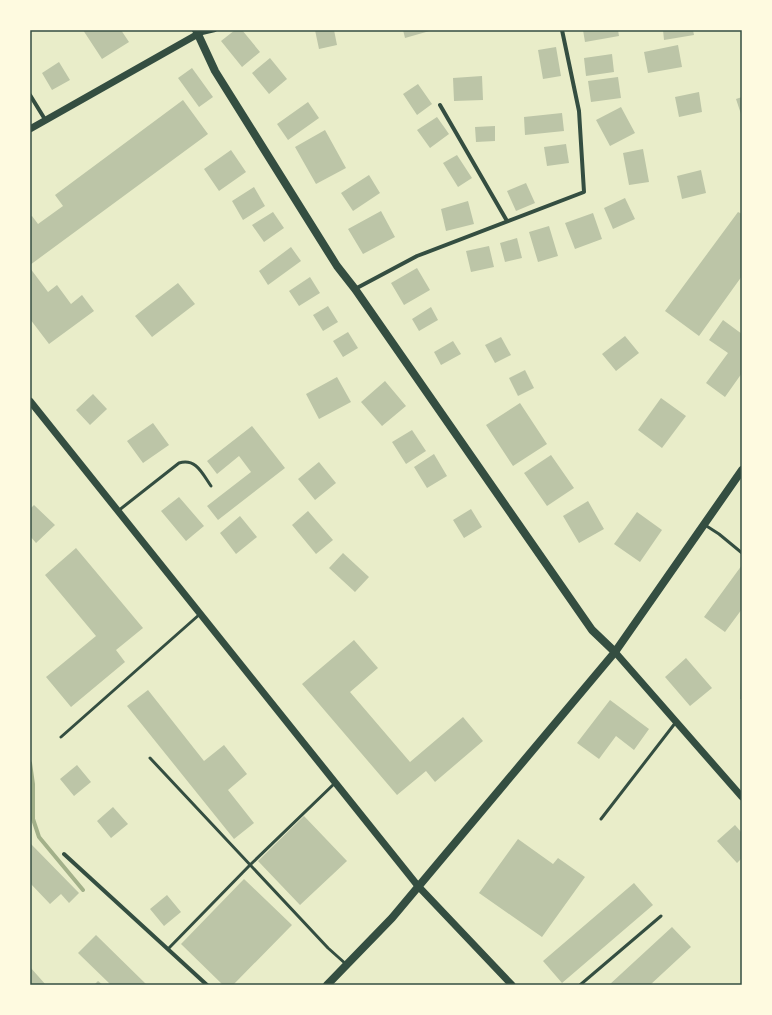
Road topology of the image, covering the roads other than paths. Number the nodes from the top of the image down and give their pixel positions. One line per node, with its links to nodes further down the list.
1 (215, 30): 3 (street)
2 (562, 30): 8 (street)
3 (197, 32): 6 (street); 9 (main road)
4 (30, 95): 6 (street)
5 (440, 105): 8 (street)
6 (46, 121): 7 (street)
7 (30, 130)
8 (507, 221): 9 (street)
9 (355, 289): 17 (main road)
10 (30, 401): 13 (street)
11 (742, 470): 14 (main road)
12 (211, 486): 13 (lane)
13 (118, 511): 16 (street)
14 (704, 524): 15 (lane); 17 (main road)
15 (742, 552)
16 (200, 614): 19 (lane); 21 (street)
17 (615, 652): 18 (street); 26 (main road)
18 (676, 722): 22 (street); 23 (lane)
19 (61, 737)
20 (150, 758): 25 (lane)
21 (336, 783): 25 (lane); 26 (street)
22 (742, 797)
23 (601, 819)
24 (64, 854): 28 (street)
25 (250, 865): 28 (lane); 29 (lane)
26 (418, 886): 29 (main road); 32 (street)
27 (661, 916): 33 (lane)
28 (168, 949): 30 (street)
29 (347, 965): 31 (main road)
30 (206, 985)
31 (327, 985)
32 (512, 985)
33 (580, 985)

